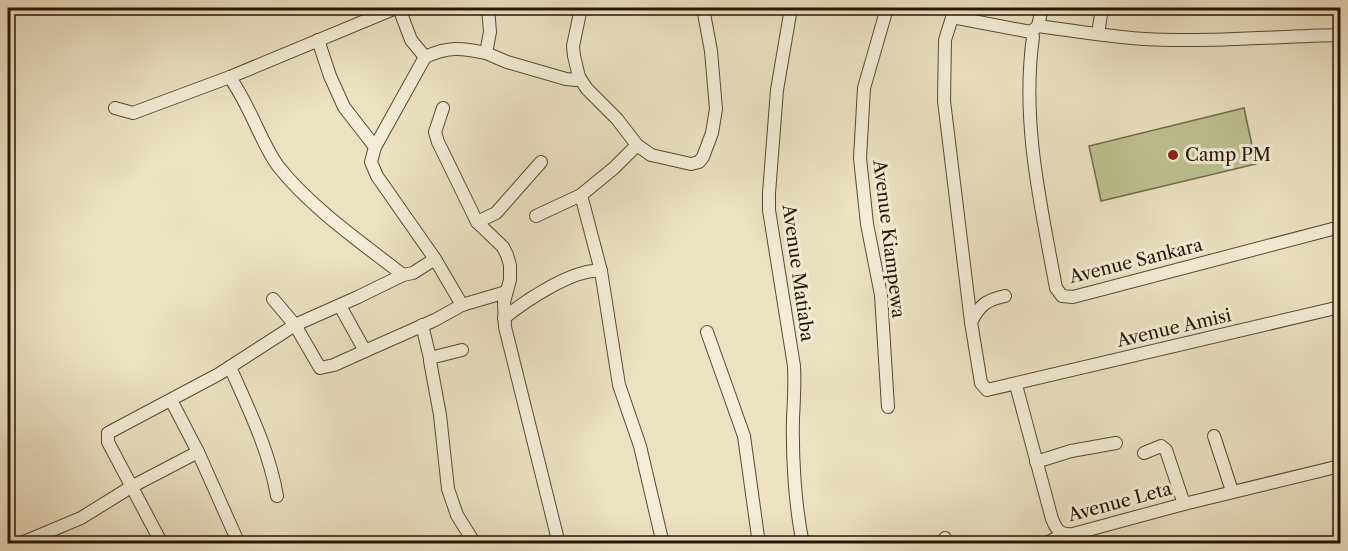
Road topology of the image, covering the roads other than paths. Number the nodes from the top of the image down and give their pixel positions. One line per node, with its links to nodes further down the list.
1 (397, 8): 13 (street); 15 (street)
2 (488, 8): 14 (street)
3 (581, 8): 17 (street)
4 (703, 8): 20 (street)
5 (791, 8): 67 (street, Avenue Matiaba)
6 (887, 8): 47 (street, Avenue Kiampewa)
7 (1042, 8): 10 (street)
8 (1102, 8): 11 (street)
9 (954, 12): 10 (street); 37 (street, Avenue Amisi)
10 (1035, 29): 11 (street); 26 (street, Avenue Sankara)
11 (1098, 34): 12 (street)
12 (1341, 35)
13 (318, 40): 16 (street); 21 (street)
14 (486, 53): 15 (street); 17 (street)
15 (425, 57): 21 (street)
16 (230, 77): 18 (street); 29 (street)
17 (579, 77): 20 (street)
18 (114, 108)
19 (443, 108): 25 (street)
20 (638, 145): 23 (street)
21 (375, 147): 27 (street)
22 (540, 162): 25 (street)
23 (581, 195): 24 (street); 28 (street)
24 (536, 216)
25 (477, 222): 30 (street)
26 (1341, 227)
27 (435, 259): 29 (street); 33 (street)
28 (601, 271): 36 (street); 65 (street)
29 (403, 275): 34 (street)
30 (506, 292): 33 (street); 36 (street)
31 (1005, 296): 37 (street)
32 (273, 299): 38 (street)
33 (462, 305): 39 (street)
34 (340, 306): 38 (street); 42 (street)
35 (1341, 307): 45 (street, Avenue Amisi)
36 (504, 318): 64 (street)
37 (970, 322): 45 (street, Avenue Amisi)
38 (295, 325): 42 (street); 44 (street)
39 (422, 325): 42 (street); 43 (street)
40 (707, 332): 66 (street)
41 (462, 350): 43 (street)
42 (365, 351)
43 (430, 357): 63 (street)
44 (230, 367): 46 (street); 56 (street)
45 (1016, 385): 52 (street, Avenue Leta)
46 (171, 400): 50 (street); 54 (street)
47 (888, 406)
48 (1214, 436): 55 (street)
49 (1116, 443): 52 (street)
50 (198, 452): 54 (street); 62 (street)
51 (1144, 453): 57 (street)
52 (1036, 462): 58 (street, Avenue Leta)
53 (1341, 466): 55 (street, Avenue Leta)
54 (131, 487): 60 (street); 61 (street)
55 (1232, 491): 57 (street, Avenue Leta)
56 (278, 496)
57 (1184, 504): 59 (street, Avenue Leta)
58 (1062, 535): 59 (street, Avenue Leta); 68 (street)
59 (1085, 538)
60 (19, 543)
61 (161, 543)
62 (239, 543)
63 (476, 543)
64 (559, 543)
65 (663, 543)
66 (759, 543)
67 (803, 543)
68 (1045, 543)

